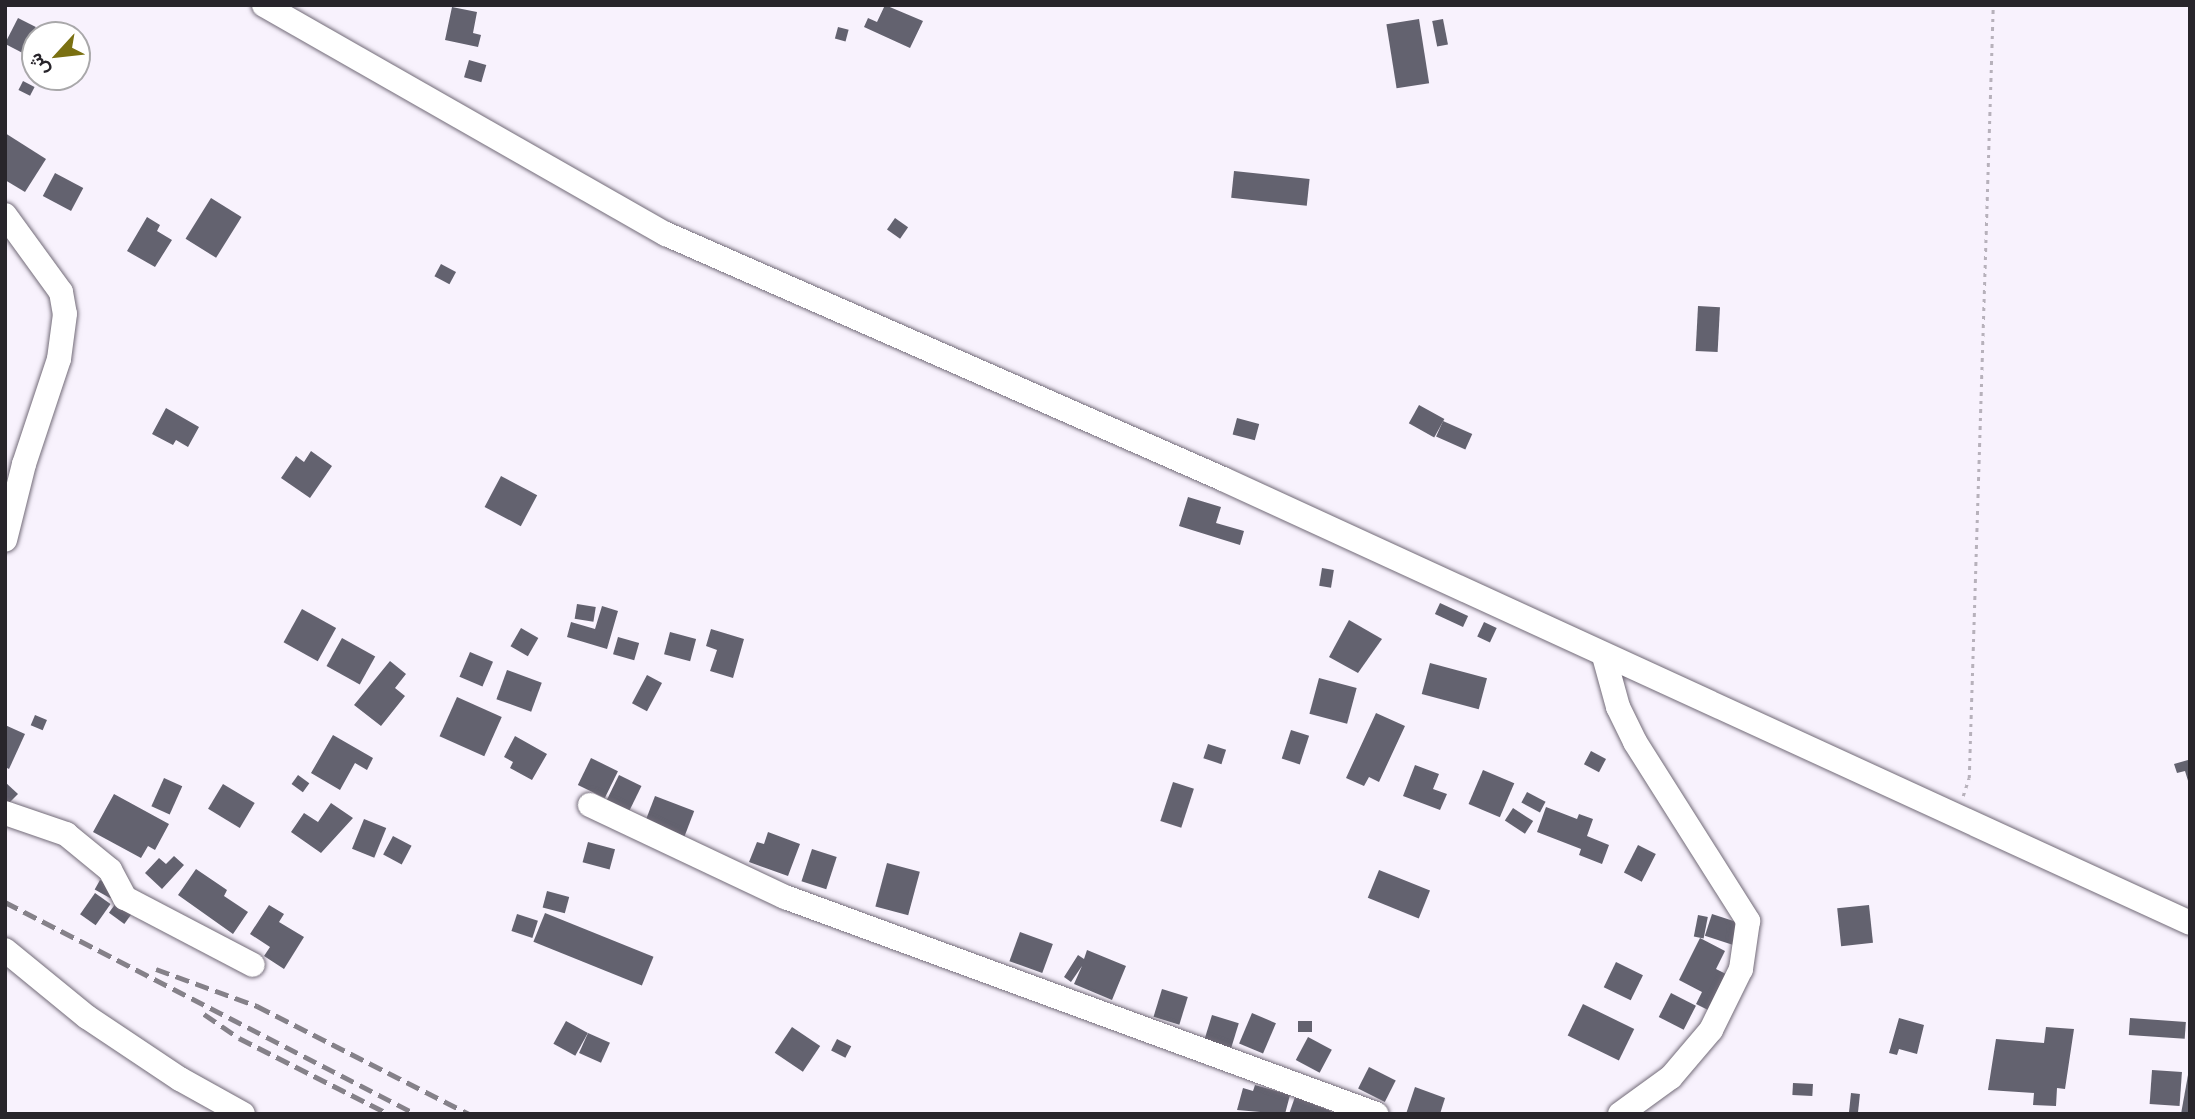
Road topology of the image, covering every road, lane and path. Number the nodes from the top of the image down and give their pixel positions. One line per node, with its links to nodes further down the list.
1 (264, 5): 5 (street)
2 (1993, 5): 8 (path)
3 (5, 215): 4 (street)
4 (5, 540)
5 (1604, 656): 8 (street); 14 (street)
6 (590, 805): 13 (street)
7 (5, 813): 11 (street)
8 (1958, 816): 9 (street)
9 (2190, 923)
10 (5, 950): 12 (street)
11 (253, 965)
12 (243, 1114)
13 (1376, 1114)
14 (1620, 1114)

